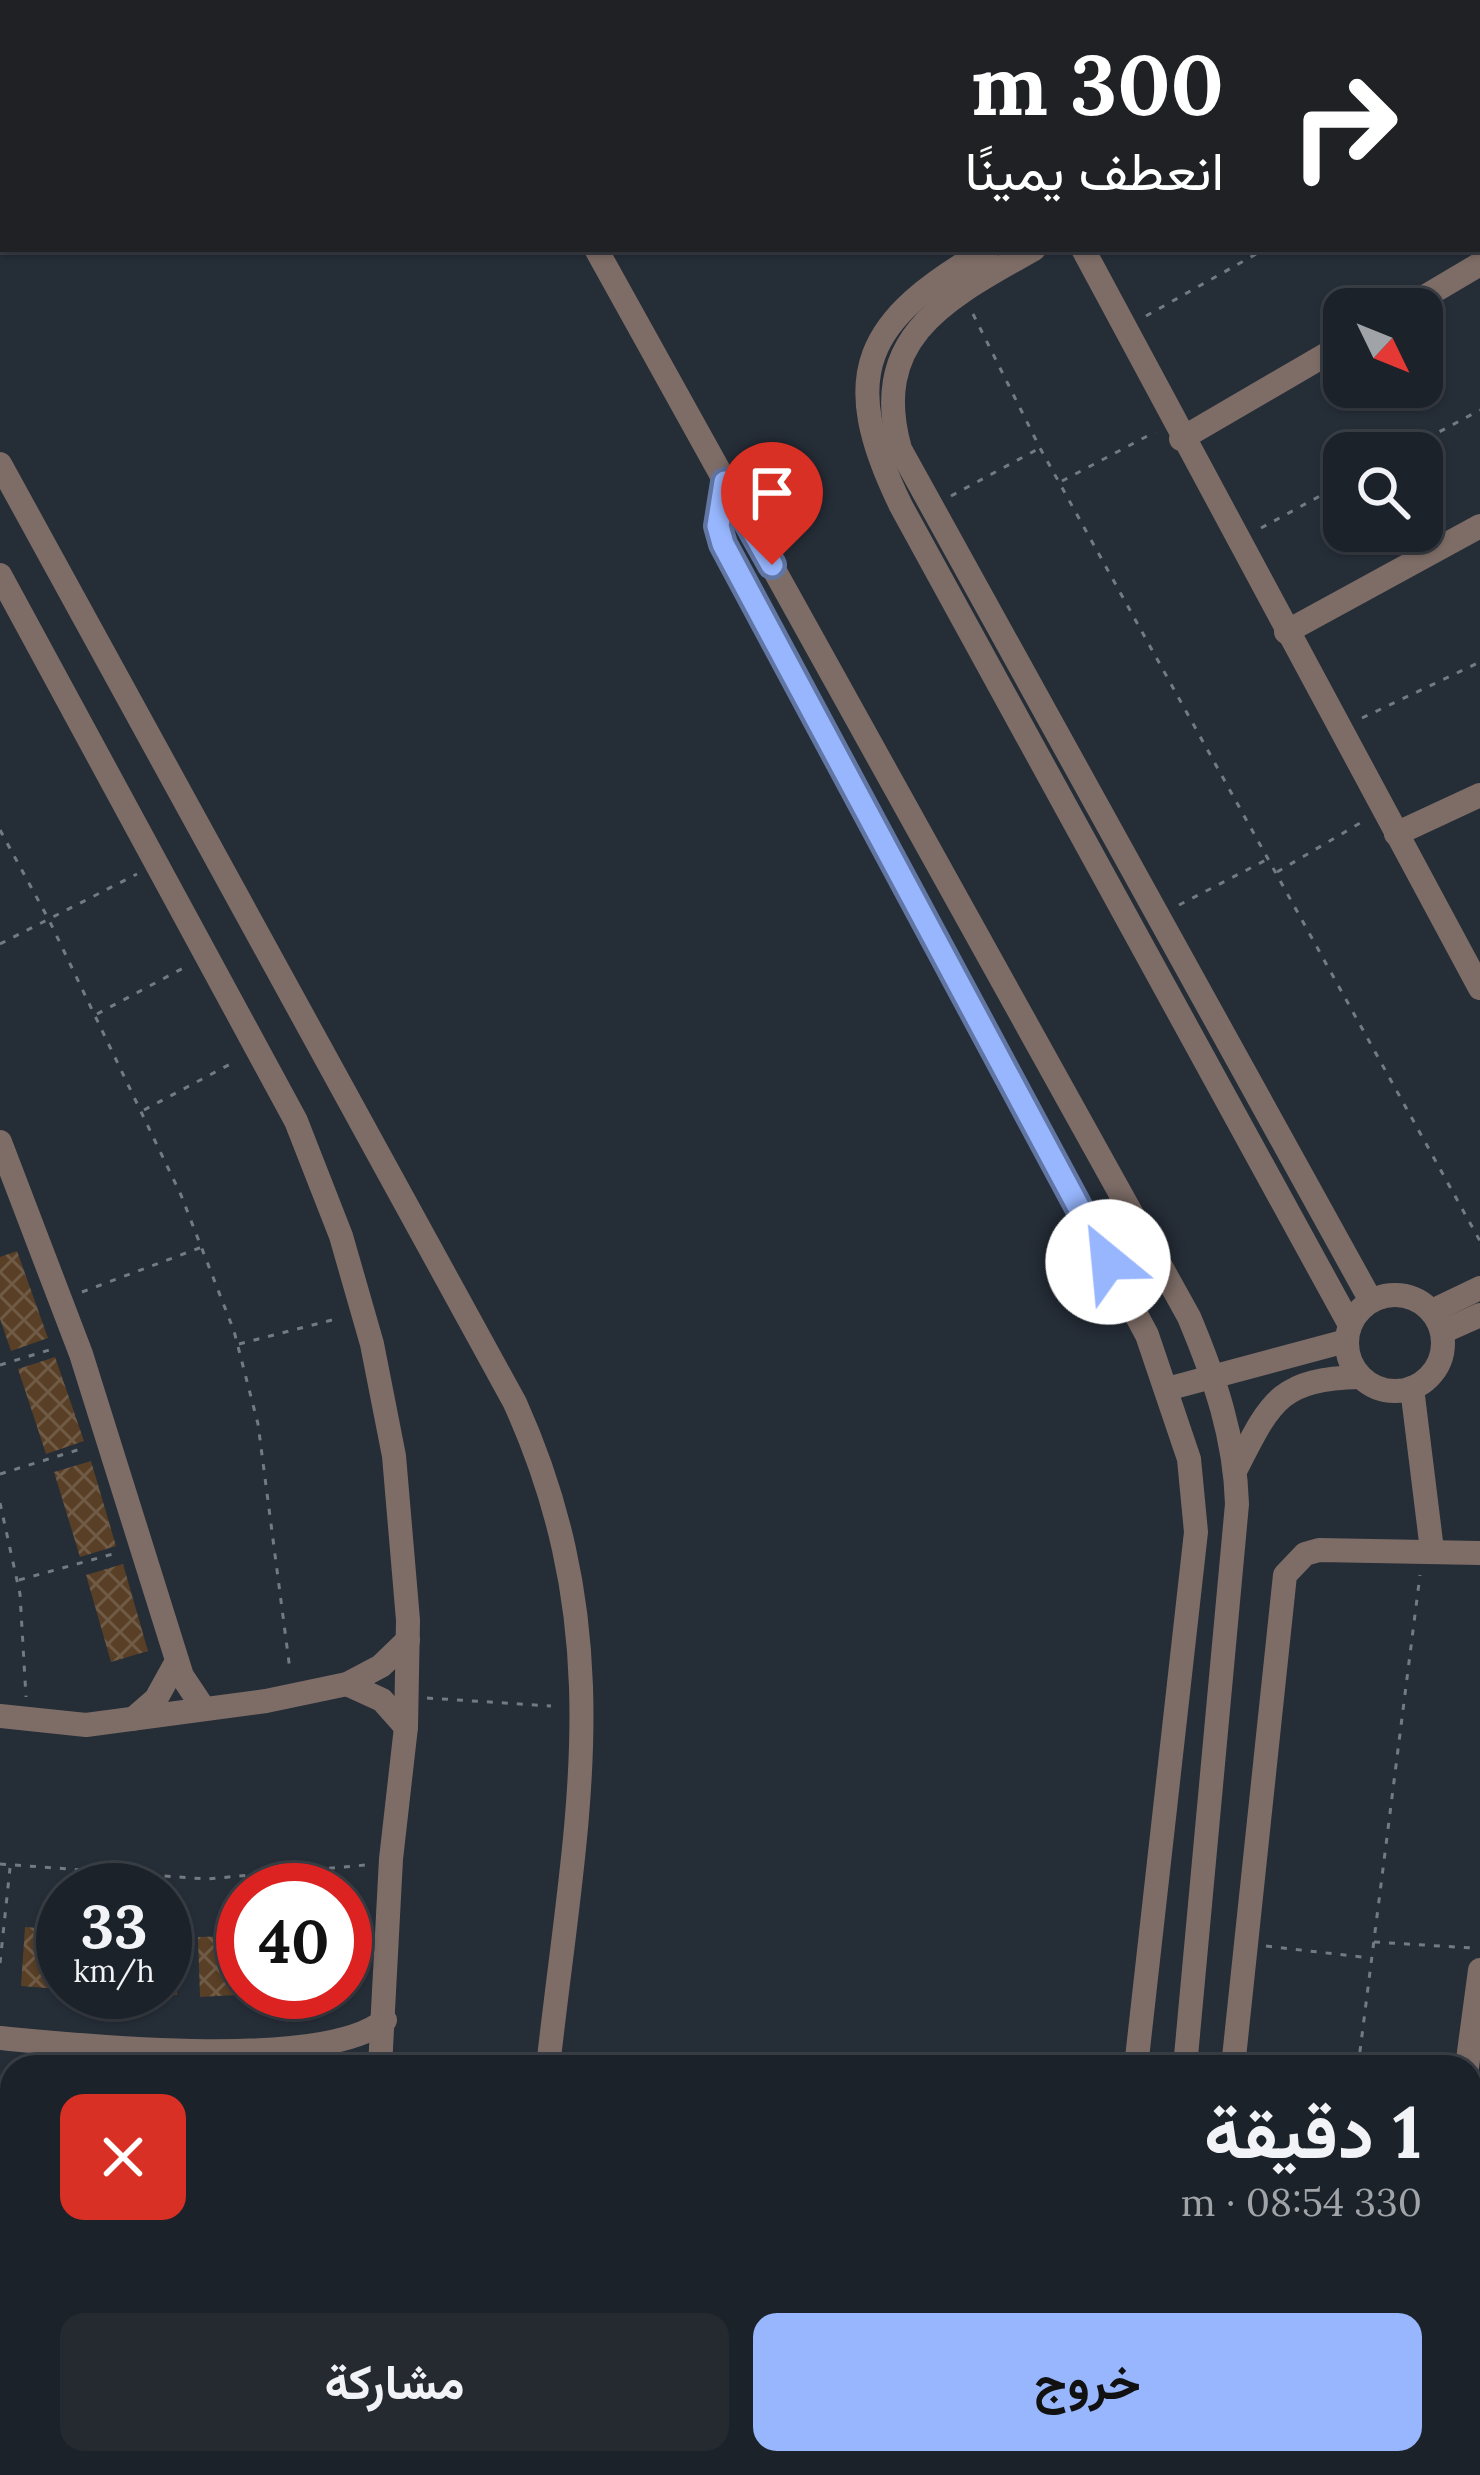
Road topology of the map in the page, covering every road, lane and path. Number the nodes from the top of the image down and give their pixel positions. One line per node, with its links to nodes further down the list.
1 (598, 252): 16 (street)
2 (983, 252): 26 (street)
3 (1029, 252): 8 (street)
4 (1084, 252): 9 (street)
5 (1260, 252): 9 (path)
6 (1480, 264): 7 (street)
7 (1439, 288)
8 (961, 290): 14 (path); 19 (street)
9 (1121, 330): 12 (street)
10 (1323, 355): 12 (street)
11 (1480, 410): 13 (path)
12 (1177, 431): 17 (path); 21 (street)
13 (1439, 432)
14 (1040, 448): 17 (path); 19 (path)
15 (0, 464): 96 (street)
16 (725, 482): 58 (street); 61 (street)
17 (1059, 482): 31 (path)
18 (1323, 494): 21 (path)
19 (929, 508): 26 (street)
20 (1480, 526): 23 (street)
21 (1237, 541): 23 (street)
22 (0, 575): 32 (street)
23 (1286, 632): 25 (street)
24 (1480, 662): 25 (path)
25 (1339, 729): 28 (street)
26 (1044, 739): 34 (street); 38 (street)
27 (1480, 795): 30 (street)
28 (1383, 810): 30 (street); 33 (path)
29 (0, 830): 35 (path)
30 (1396, 834): 39 (street)
31 (1268, 859): 33 (path); 34 (path)
32 (157, 863): 35 (path); 37 (street)
33 (1276, 873): 46 (path)
34 (1156, 918): 38 (street)
35 (50, 920): 36 (path); 40 (path)
36 (0, 944)
37 (208, 955): 40 (path); 41 (street)
38 (1171, 970): 50 (street); 54 (street)
39 (1480, 988)
40 (95, 1015): 42 (path)
41 (259, 1048): 42 (path); 51 (street)
42 (142, 1111): 47 (path)
43 (2, 1157): 45 (street)
44 (0, 1209): 45 (street)
45 (26, 1209): 49 (street)
46 (1480, 1241)
47 (204, 1246): 49 (path); 56 (path)
48 (1480, 1288): 53 (street)
49 (61, 1300): 55 (street)
50 (1370, 1301): 53 (street); 54 (street)
51 (364, 1312): 56 (path); 70 (street)
52 (1480, 1315): 53 (street)
53 (1437, 1322): 60 (street)
54 (1348, 1333): 58 (street); 59 (street)
55 (76, 1342): 57 (path); 62 (street)
56 (237, 1344): 73 (path)
57 (0, 1365)
58 (1214, 1376): 61 (street); 63 (street)
59 (1360, 1377): 60 (street); 63 (street)
60 (1412, 1388): 67 (street)
61 (1167, 1389): 97 (street)
62 (110, 1440): 64 (path); 66 (street)
63 (1236, 1469): 98 (street)
64 (0, 1474)
65 (0, 1503): 69 (path)
66 (143, 1545): 69 (path); 71 (street)
67 (1427, 1550): 68 (street); 84 (path); 85 (street)
68 (1480, 1553)
69 (17, 1580): 78 (path)
70 (408, 1640): 72 (street); 74 (street)
71 (177, 1661): 76 (street); 79 (street)
72 (347, 1684): 73 (street); 80 (street)
73 (293, 1696): 76 (street)
74 (407, 1697): 75 (path); 80 (street)
75 (551, 1706)
76 (204, 1709): 79 (street)
77 (0, 1716): 78 (street)
78 (27, 1719): 79 (street)
79 (133, 1719)
80 (406, 1727): 81 (street)
81 (391, 1859): 83 (path); 91 (street)
82 (0, 1864): 83 (path)
83 (10, 1866): 88 (path)
84 (1374, 1942): 86 (path); 87 (path)
85 (1246, 1943): 87 (path); 99 (street)
86 (1480, 1949)
87 (1372, 1958): 100 (path)
88 (0, 1963)
89 (1480, 1970): 90 (street)
90 (1478, 2003): 101 (street)
91 (385, 2020): 93 (street); 95 (street)
92 (0, 2038): 93 (street)
93 (337, 2044): 94 (street)
94 (352, 2055)
95 (381, 2055)
96 (549, 2055)
97 (1137, 2055)
98 (1186, 2055)
99 (1234, 2055)
100 (1360, 2055)
101 (1469, 2055)

